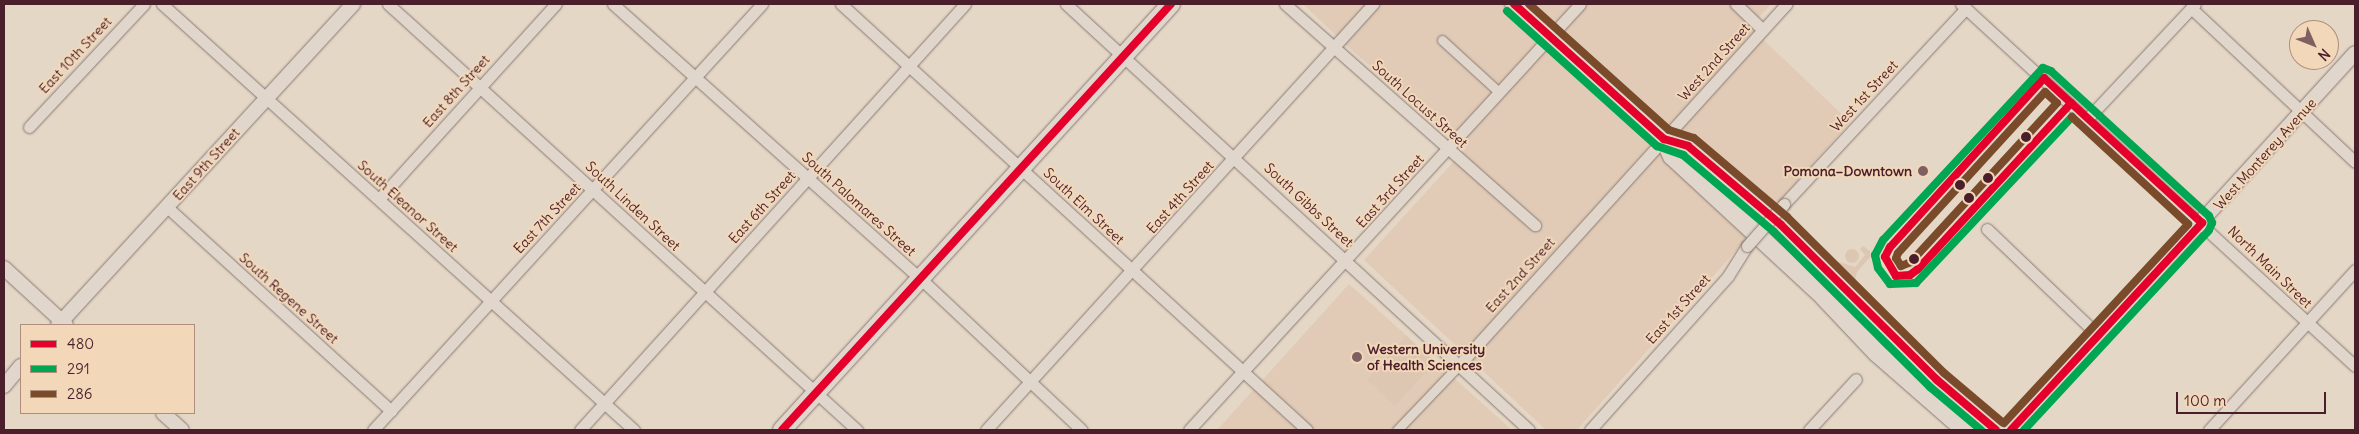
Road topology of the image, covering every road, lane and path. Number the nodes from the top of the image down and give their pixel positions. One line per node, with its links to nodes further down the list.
1 (144, 4): 33 (street, East 10th Street)
2 (162, 4): 30 (street, South Eleanor Street)
3 (353, 4): 30 (street, East 9th Street)
4 (388, 4): 28 (street, South Linden Street)
5 (556, 4): 28 (street, East 8th Street)
6 (612, 4): 27 (street, South Palomares Street)
7 (762, 4): 27 (street, East 7th Street)
8 (840, 4): 26 (street, South Elm Street)
9 (966, 4): 26 (street, East 6th Street)
10 (1066, 4): 25 (street, South Gibbs Street)
11 (1171, 4): 25 (main road)
12 (1285, 4): 23 (street, South Locust Street)
13 (1373, 4): 23 (street, East 4th Street)
14 (1514, 4): 21 (main road)
15 (1580, 4): 21 (street, East 3rd Street)
16 (1736, 4): 20 (street)
17 (1786, 4): 20 (street, West 2nd Street)
18 (1964, 6): 32 (street, North Main Street); 42 (street, West 1st Street)
19 (2193, 6): 31 (street); 32 (street)
20 (1763, 30): 34 (street, West 2nd Street)
21 (1549, 36): 29 (street, East 3rd Street); 34 (main road)
22 (1442, 40): 29 (street)
23 (1333, 46): 35 (street, South Locust Street); 36 (street, East 4th Street)
24 (2355, 53): 31 (street, West Monterey Avenue)
25 (1124, 55): 36 (street, South Gibbs Street); 38 (main road)
26 (908, 68): 38 (street, South Elm Street); 39 (street, East 6th Street)
27 (696, 78): 39 (street, South Palomares Street); 40 (street, East 7th Street)
28 (481, 86): 40 (street, South Linden Street); 41 (street, East 8th Street)
29 (1499, 92): 35 (street, East 3rd Street)
30 (265, 99): 41 (street, South Eleanor Street); 43 (street, East 9th Street)
31 (2302, 114): 37 (street); 44 (street, West Monterey Avenue)
32 (2088, 118): 44 (street, North Main Street)
33 (29, 127)
34 (1664, 139): 57 (street, East 2nd Street); 82 (main road); 83 (main road)
35 (1448, 150): 45 (street, South Locust Street); 47 (street, East 3rd Street)
36 (1236, 158): 47 (street, South Gibbs Street); 50 (street, East 4th Street)
37 (2355, 162)
38 (1022, 169): 50 (street, South Elm Street); 51 (main road)
39 (809, 178): 51 (street, South Palomares Street); 52 (street, East 6th Street)
40 (594, 190): 52 (street, South Linden Street); 53 (street, East 7th Street)
41 (379, 199): 53 (street, South Eleanor Street)
42 (1784, 204): 80 (street, East 1st Street, bridge)
43 (167, 207): 55 (street, East 9th Street); 66 (street, South Regene Street)
44 (2202, 223): 54 (street, North Main Street); 56 (street, West Monterey Avenue)
45 (1534, 225)
46 (1987, 229): 56 (street)
47 (1347, 260): 57 (street, South Gibbs Street); 60 (street, East 3rd Street)
48 (4, 268): 55 (street)
49 (2355, 270): 54 (street)
50 (1132, 271): 60 (street, South Elm Street); 62 (street, East 4th Street)
51 (922, 280): 62 (street, South Palomares Street); 64 (main road)
52 (705, 292): 64 (street, South Linden Street); 65 (street, East 6th Street)
53 (490, 302): 65 (street, South Eleanor Street); 66 (street, East 7th Street)
54 (2307, 323): 58 (street, North Main Street); 85 (street)
55 (62, 324)
56 (2098, 335): 84 (street, West Monterey Avenue)
57 (1460, 364): 78 (street, East 2nd Street); 79 (street, South Gibbs Street)
58 (2355, 366)
59 (20, 367): 63 (street)
60 (1242, 373): 76 (street, East 3rd Street); 77 (street, South Elm Street)
61 (1856, 379): 81 (street)
62 (1030, 383): 74 (street, East 4th Street); 75 (street, South Palomares Street)
63 (4, 386)
64 (816, 393): 72 (main road); 73 (street, South Linden Street)
65 (604, 404): 70 (street, East 6th Street); 71 (street, South Eleanor Street)
66 (391, 411): 69 (street, East 7th Street)
67 (163, 414): 68 (street)
68 (175, 428)
69 (373, 430)
70 (580, 430)
71 (634, 430)
72 (782, 430)
73 (857, 430)
74 (986, 430)
75 (1082, 430)
76 (1189, 430)
77 (1307, 430)
78 (1398, 430)
79 (1528, 430)
80 (1590, 430)
81 (1809, 430)
82 (1965, 430)
83 (1996, 430)
84 (2011, 430)
85 (2209, 430)

